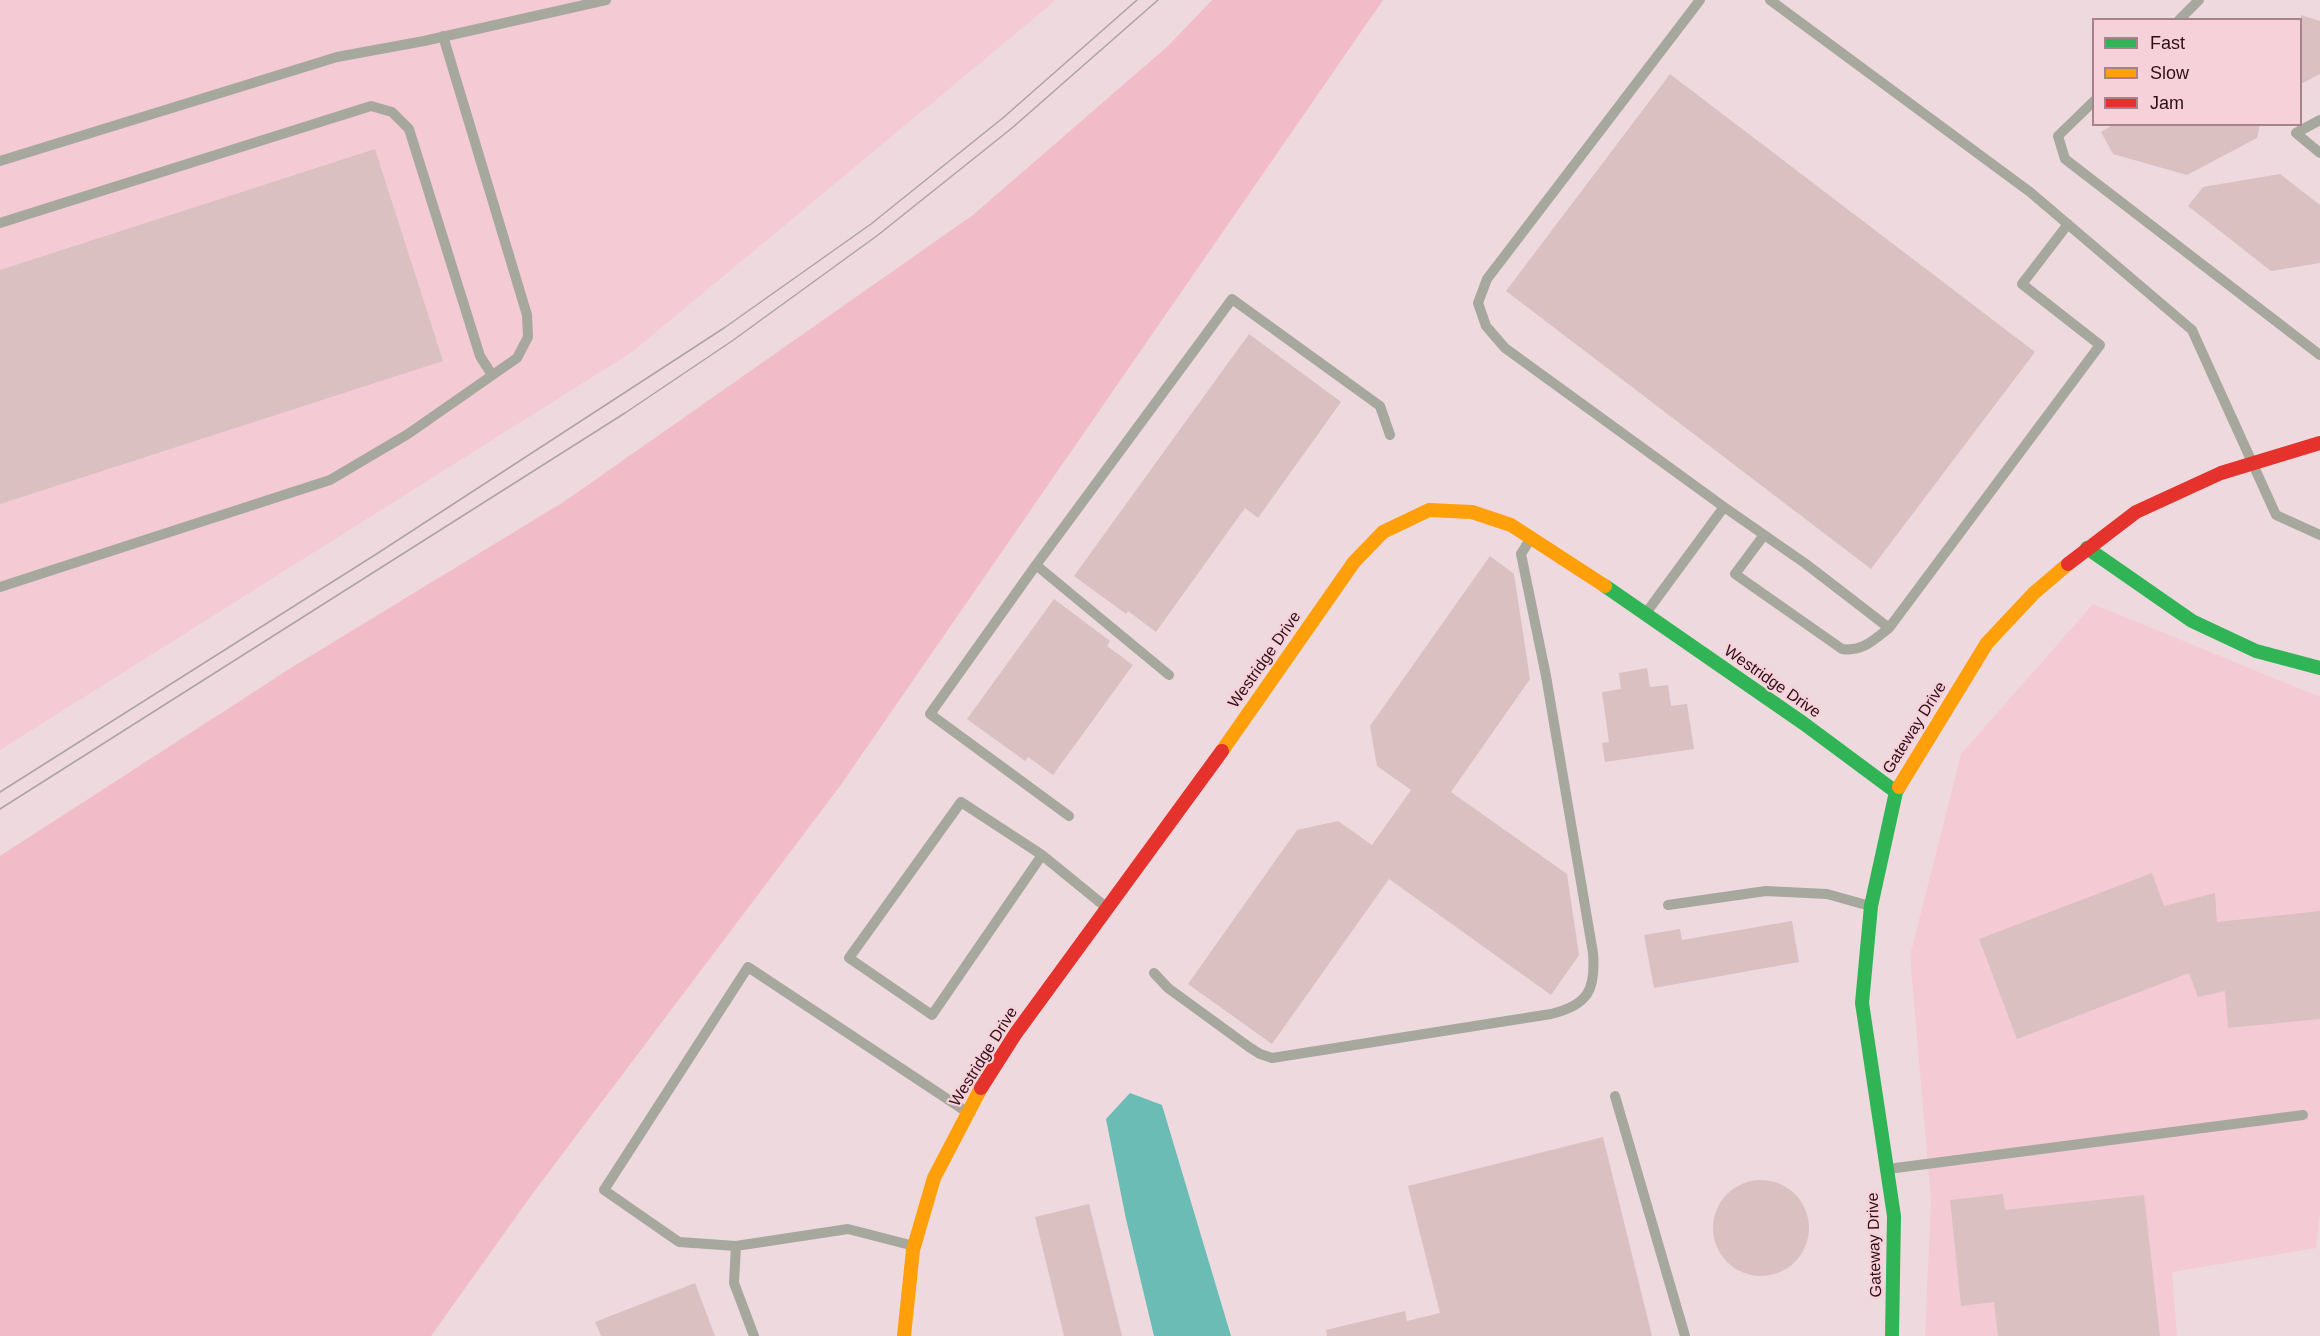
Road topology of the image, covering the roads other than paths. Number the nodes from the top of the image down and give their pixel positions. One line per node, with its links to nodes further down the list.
1 (606, 0): 6 (lane)
2 (1700, 0): 18 (lane)
3 (1770, 0): 12 (lane)
4 (2199, 0): 5 (lane)
5 (2181, 18)
6 (443, 36): 10 (lane); 14 (lane)
7 (2092, 103): 13 (lane)
8 (2320, 120): 9 (lane)
9 (2320, 153)
10 (0, 161)
11 (0, 223): 14 (lane)
12 (2068, 224): 17 (lane); 26 (lane)
13 (2320, 355)
14 (492, 375): 24 (lane)
15 (1390, 435): 23 (lane)
16 (2320, 443): 17 (street, Gateway Drive)
17 (2252, 463): 20 (lane); 22 (street, Gateway Drive)
18 (1724, 507): 19 (lane); 25 (lane)
19 (1764, 535): 26 (lane); 26 (lane)
20 (2320, 536)
21 (1532, 538): 25 (street, Westridge Drive); 34 (street, Westridge Drive); 35 (lane)
22 (2087, 548): 27 (street); 29 (street, Gateway Drive)
23 (1036, 566): 28 (lane); 30 (lane)
24 (0, 587)
25 (1646, 614): 29 (street, Westridge Drive)
26 (1889, 628)
27 (2320, 668)
28 (1169, 675)
29 (1896, 792): 33 (street, Gateway Drive)
30 (1069, 816)
31 (1042, 855): 31 (lane); 34 (lane)
32 (1668, 905): 33 (lane)
33 (1870, 906): 39 (street, Gateway Drive)
34 (1107, 908): 37 (street, Westridge Drive)
35 (1154, 973)
36 (1615, 1096): 44 (lane)
37 (967, 1112): 40 (lane); 41 (street, Westridge Drive)
38 (2303, 1115): 39 (lane)
39 (1888, 1169): 45 (street, Gateway Drive)
40 (736, 1246): 41 (lane); 42 (lane)
41 (915, 1246): 43 (street, Westridge Drive)
42 (754, 1336)
43 (904, 1336)
44 (1685, 1336)
45 (1892, 1336)

